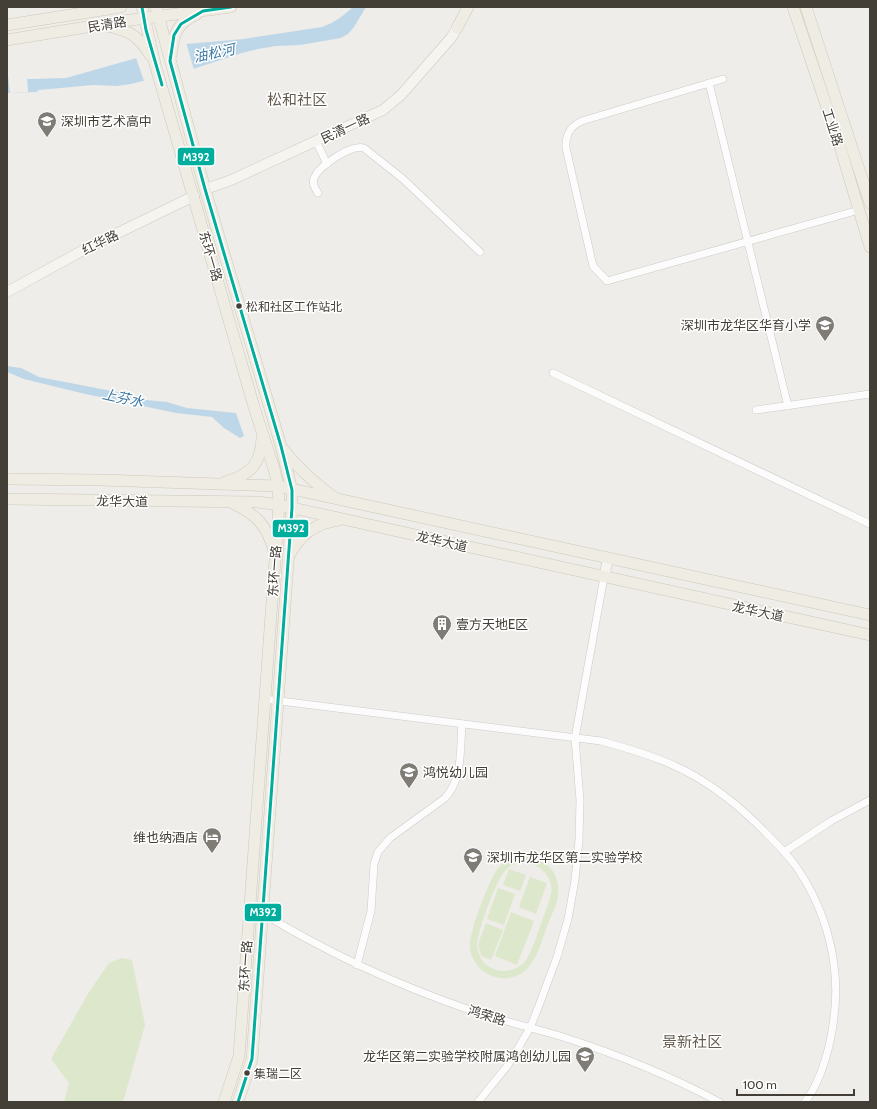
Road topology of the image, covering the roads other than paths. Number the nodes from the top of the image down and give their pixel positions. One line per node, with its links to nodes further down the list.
1 (121, 7): 8 (main road, 民清路)
2 (142, 7): 11 (main road, 东环一路)
3 (231, 7): 9 (main road, 民清路)
4 (457, 7): 14 (main road)
5 (468, 7): 14 (main road)
6 (794, 7): 26 (main road, 工业路)
7 (806, 7): 25 (main road, 工业路)
8 (99, 9): 12 (main road, 民清路)
9 (203, 11): 10 (main road, 民清路); 16 (main road)
10 (157, 12): 11 (main road, 民清路); 16 (main road, 东环一路)
11 (144, 18): 13 (main road, 民清路); 17 (main road, 东环一路)
12 (7, 25)
13 (98, 25): 15 (main road, 民清路); 17 (main road)
14 (457, 28): 20 (street, 民清一路)
15 (7, 40)
16 (169, 42): 22 (main road, 东环一路)
17 (149, 48): 24 (main road, 东环一路)
18 (723, 79): 19 (street)
19 (709, 83): 27 (street); 27 (street)
20 (316, 141): 21 (street); 22 (street, 民清一路)
21 (328, 164): 23 (street); 29 (street)
22 (206, 189): 36 (main road, 东环一路)
23 (318, 193)
24 (194, 196): 30 (street, 红华路); 35 (main road, 东环一路)
25 (870, 203)
26 (859, 210): 27 (street); 28 (main road, 工业路)
27 (748, 241): 33 (street)
28 (870, 248)
29 (480, 252)
30 (7, 292)
31 (553, 373): 47 (street)
32 (870, 394): 33 (street)
33 (788, 406): 34 (street)
34 (756, 410)
35 (264, 446): 38 (main road); 39 (main road, 东环一路)
36 (281, 446): 40 (main road, 东环一路); 42 (main road)
37 (7, 479): 38 (main road, 龙华大道)
38 (217, 484): 39 (main road, 龙华大道)
39 (278, 486): 40 (main road, 龙华大道); 44 (main road, 东环一路)
40 (292, 490): 42 (main road, 龙华大道); 45 (main road, 东环一路)
41 (7, 499): 43 (main road, 龙华大道)
42 (338, 500): 50 (main road, 龙华大道)
43 (230, 502): 44 (main road, 龙华大道); 48 (main road)
44 (279, 505): 45 (main road, 龙华大道); 48 (main road, 东环一路)
45 (292, 508): 46 (main road, 龙华大道); 49 (main road, 东环一路)
46 (345, 520): 49 (main road); 51 (main road, 龙华大道)
47 (870, 524)
48 (275, 557): 54 (main road, 东环一路)
49 (288, 558): 55 (main road, 东环一路)
50 (608, 559): 51 (street); 52 (main road, 龙华大道)
51 (604, 577): 53 (main road, 龙华大道); 57 (street)
52 (870, 615)
53 (870, 635)
54 (264, 699): 55 (street); 63 (main road, 东环一路)
55 (278, 701): 56 (street); 60 (main road, 东环一路)
56 (462, 724): 57 (street); 61 (street)
57 (575, 738): 59 (street); 62 (street)
58 (870, 800): 59 (street)
59 (784, 852): 67 (street)
60 (262, 913): 61 (street, 鸿荣路); 64 (main road, 东环一路)
61 (357, 965): 62 (street, 鸿荣路)
62 (530, 1028): 65 (street); 66 (street, 鸿荣路)
63 (224, 1102)
64 (238, 1102)
65 (478, 1102)
66 (719, 1102)
67 (805, 1102)

